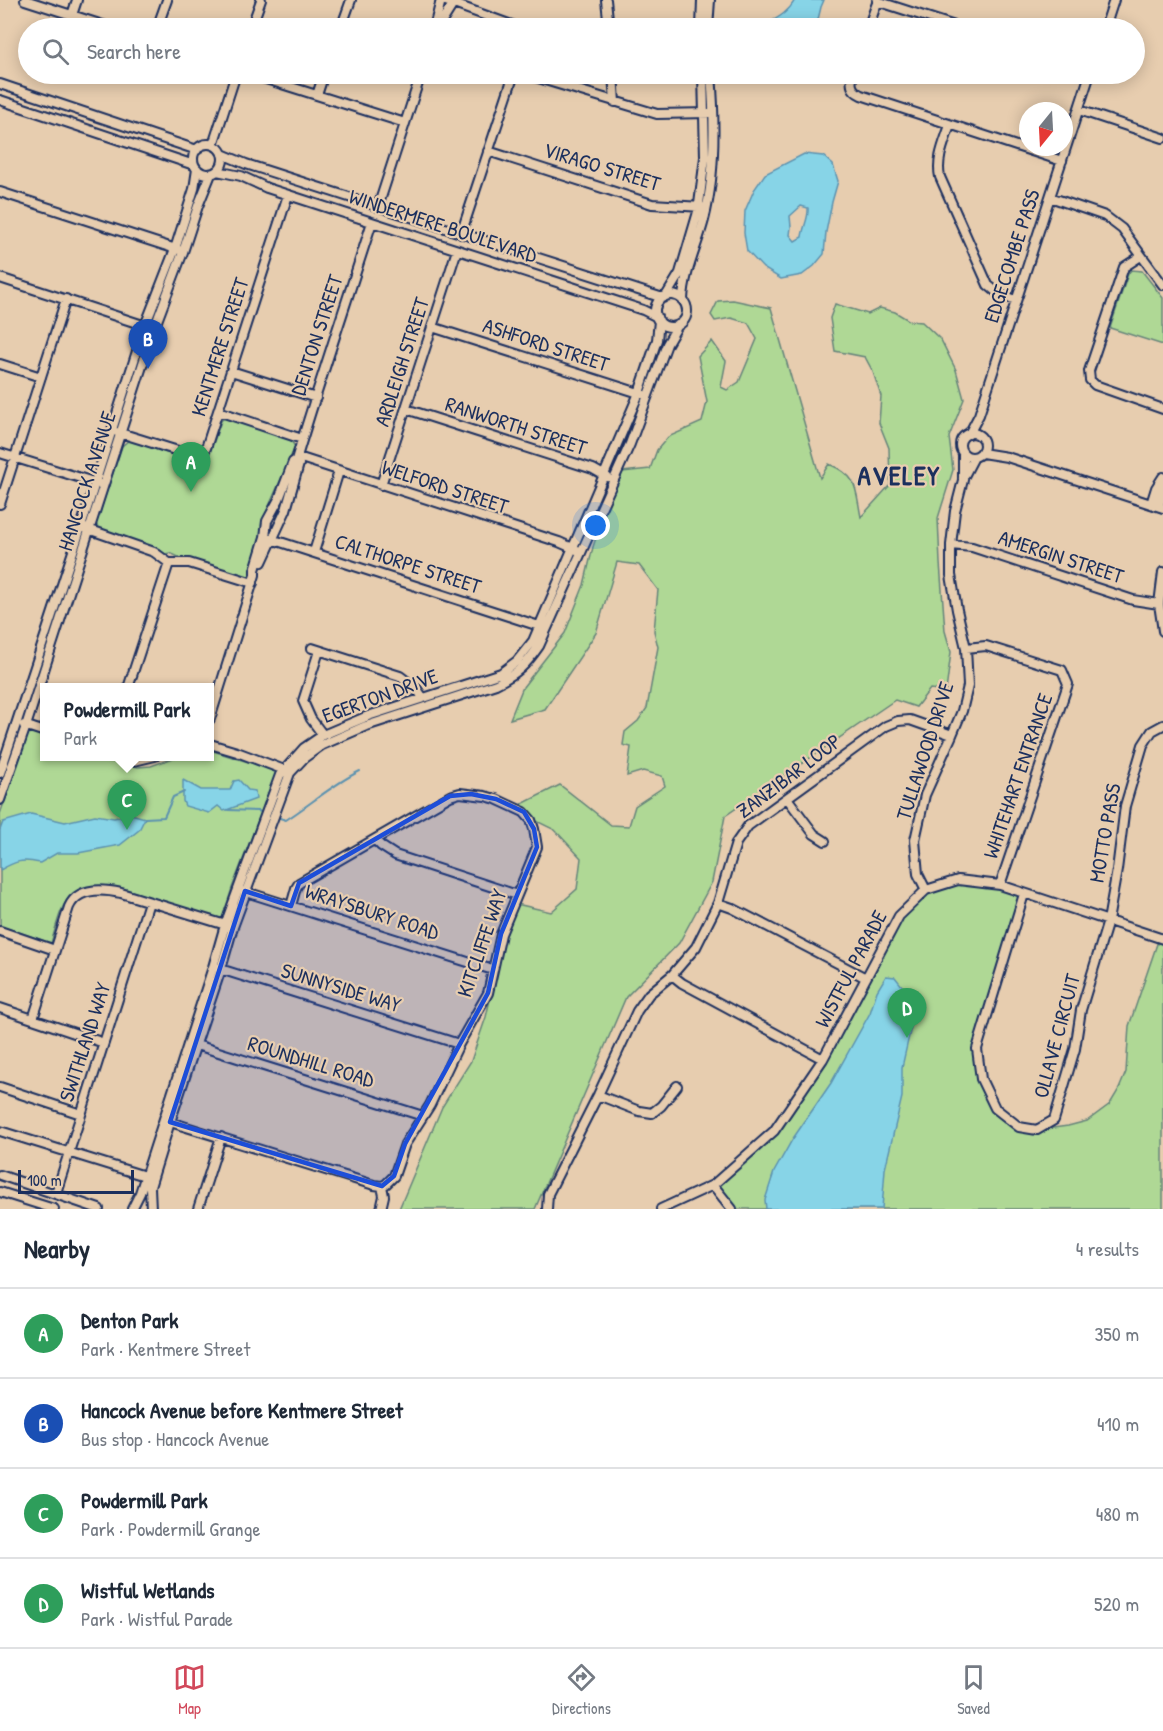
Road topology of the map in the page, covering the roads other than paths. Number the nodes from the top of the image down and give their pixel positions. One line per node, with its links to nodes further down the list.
1 (25, 0): 13 (street)
2 (76, 0): 13 (street)
3 (167, 0): 15 (street)
4 (261, 0): 16 (street)
5 (351, 0): 17 (street)
6 (442, 0): 12 (street); 18 (street)
7 (606, 0): 21 (street)
8 (702, 0): 22 (street)
9 (710, 0): 23 (street)
10 (1114, 0): 26 (street)
11 (877, 1): 24 (street); 25 (street)
12 (455, 2): 19 (street); 20 (street)
13 (72, 15): 14 (street)
14 (81, 18)
15 (161, 18)
16 (255, 18)
17 (345, 18)
18 (438, 18)
19 (443, 18)
20 (495, 18)
21 (608, 18)
22 (701, 18)
23 (708, 18)
24 (871, 18)
25 (930, 18)
26 (1108, 18)
27 (0, 84): 48 (street)
28 (233, 84): 47 (street)
29 (281, 84): 39 (street)
30 (320, 84): 39 (street)
31 (417, 84): 44 (street)
32 (511, 84): 49 (street)
33 (557, 84): 41 (street)
34 (614, 84): 41 (street)
35 (705, 84): 43 (street)
36 (710, 84): 43 (street)
37 (852, 84): 45 (street)
38 (1087, 84): 42 (street, EDGECOMBE PASS)
39 (316, 95): 44 (street)
40 (0, 100): 52 (street)
41 (615, 102): 43 (street)
42 (1079, 110): 46 (street); 51 (street, EDGECOMBE PASS)
43 (709, 113): 58 (street)
44 (405, 123): 57 (street)
45 (950, 125): 51 (street); 69 (street)
46 (1162, 135)
47 (213, 145): 48 (street); 50 (street)
48 (197, 150): 52 (street)
49 (488, 151): 58 (street, VIRAGO STREET); 60 (street)
50 (222, 154): 53 (street); 57 (street, WINDERMERE BOULEVARD)
51 (1062, 161): 56 (street, EDGECOMBE PASS)
52 (196, 167): 53 (street); 61 (street, HANCOCK AVENUE)
53 (214, 173): 55 (street, WINDERMERE BOULEVARD); 61 (street, HANCOCK AVENUE)
54 (0, 192): 61 (street)
55 (288, 195): 59 (street, WINDERMERE BOULEVARD); 75 (street, KENTMERE STREET)
56 (1050, 197): 63 (street); 69 (street, EDGECOMBE PASS)
57 (378, 207): 60 (street, WINDERMERE BOULEVARD)
58 (703, 207): 66 (street); 68 (street)
59 (372, 222): 62 (street, WINDERMERE BOULEVARD); 79 (street, DENTON STREET)
60 (461, 234): 66 (street, WINDERMERE BOULEVARD)
61 (179, 250): 72 (street, HANCOCK AVENUE)
62 (457, 250): 70 (street, WINDERMERE BOULEVARD); 73 (street, ARDLEIGH STREET)
63 (1141, 256): 65 (street); 81 (street)
64 (0, 278): 67 (street)
65 (1163, 285)
66 (664, 297): 68 (street); 70 (street)
67 (66, 299): 72 (street); 76 (street)
68 (683, 300): 71 (street)
69 (1016, 300): 83 (street, EDGECOMBE PASS)
70 (658, 319): 71 (street); 77 (street, EGERTON DRIVE)
71 (678, 325): 78 (street, EGERTON DRIVE)
72 (149, 327): 84 (street, HANCOCK AVENUE); 85 (street, HANCOCK AVENUE)
73 (432, 327): 77 (street, ASHFORD STREET); 80 (street, ARDLEIGH STREET)
74 (0, 364): 76 (street)
75 (231, 371): 79 (street); 82 (street, KENTMERE STREET)
76 (40, 376): 93 (street)
77 (639, 393): 78 (street, ASHFORD STREET); 96 (street, EGERTON DRIVE)
78 (649, 396): 98 (street, EGERTON DRIVE)
79 (316, 398): 87 (street, DENTON STREET)
80 (406, 409): 96 (street, RANWORTH STREET); 101 (street, ARDLEIGH STREET)
81 (1163, 409)
82 (218, 411): 85 (street, KENTMERE STREET); 87 (street)
83 (979, 415): 86 (street, EDGECOMBE PASS); 88 (street, EDGECOMBE PASS)
84 (112, 430): 85 (street, KENTMERE STREET); 100 (street, HANCOCK AVENUE)
85 (121, 434): 102 (street, HANCOCK AVENUE)
86 (969, 434): 88 (street); 90 (street)
87 (302, 439): 94 (street, DENTON STREET)
88 (982, 439): 91 (street); 92 (street)
89 (0, 453): 93 (street)
90 (963, 453): 91 (street); 99 (street, TULLAWOOD DRIVE)
91 (978, 455): 92 (street); 99 (street, TULLAWOOD DRIVE)
92 (1007, 456): 104 (street)
93 (15, 458): 100 (street); 103 (street)
94 (297, 458): 95 (street, WELFORD STREET); 107 (street, DENTON STREET); 107 (street, DENTON STREET)
95 (339, 471): 101 (street, WELFORD STREET); 110 (street)
96 (604, 475): 98 (street, RANWORTH STREET); 109 (street, EGERTON DRIVE)
97 (1162, 479): 104 (street)
98 (614, 480): 111 (street, EGERTON DRIVE)
99 (963, 480): 108 (street, TULLAWOOD DRIVE)
100 (95, 483): 102 (street); 105 (street, HANCOCK AVENUE)
101 (381, 485): 109 (street, WELFORD STREET)
102 (104, 486): 106 (street, HANCOCK AVENUE)
103 (0, 504)
104 (1157, 506)
105 (81, 527): 106 (street); 124 (street, HANCOCK AVENUE)
106 (90, 530): 112 (street); 119 (street, HANCOCK AVENUE)
107 (269, 538): 110 (street, CALTHORPE STREET); 114 (street, DENTON STREET)
108 (951, 545): 115 (street, AMERGIN STREET); 118 (street, TULLAWOOD DRIVE)
109 (573, 548): 111 (street, WELFORD STREET); 116 (street, EGERTON DRIVE)
110 (314, 552): 116 (street, CALTHORPE STREET)
111 (581, 552): 132 (street, EGERTON DRIVE)
112 (169, 563): 114 (street); 121 (street)
113 (1163, 572): 115 (street)
114 (254, 579): 123 (street, DENTON STREET)
115 (1159, 604): 117 (street)
116 (539, 626): 122 (street, EGERTON DRIVE)
117 (1163, 631)
118 (966, 648): 129 (street, TULLAWOOD DRIVE); 137 (street, WHITEHART ENTRANCE)
119 (40, 683)
120 (40, 683): 126 (street, HANCOCK AVENUE)
121 (129, 683)
122 (423, 698): 128 (street, EGERTON DRIVE); 128 (street)
123 (214, 706)
124 (17, 722): 126 (street); 131 (street, HANCOCK AVENUE)
125 (1163, 725): 145 (street, MOTTO PASS)
126 (26, 726): 127 (street); 131 (street, HANCOCK AVENUE)
127 (40, 730)
128 (323, 735): 132 (street, EGERTON DRIVE)
129 (952, 735): 133 (street, ZANZIBAR LOOP); 138 (street, TULLAWOOD DRIVE)
130 (214, 745): 132 (street)
131 (3, 770): 134 (street, HANCOCK AVENUE)
132 (288, 771): 139 (street, EGERTON DRIVE)
133 (787, 798): 136 (street); 143 (street, ZANZIBAR LOOP)
134 (0, 800)
135 (375, 840): 141 (street); 141 (street, KITCLIFFE WAY); 144 (street, KITCLIFFE WAY)
136 (825, 841)
137 (1000, 885): 138 (street, WISTFUL PARADE); 140 (street, WISTFUL PARADE)
138 (926, 890): 153 (street, WISTFUL PARADE)
139 (242, 891): 144 (street, WRAYSBURY ROAD); 146 (street, EGERTON DRIVE)
140 (1024, 894): 145 (street, WISTFUL PARADE); 145 (street, OLLAVE CIRCUIT)
141 (517, 895): 151 (street, KITCLIFFE WAY)
142 (149, 902): 146 (street); 149 (street); 156 (street, SWITHLAND WAY)
143 (718, 903): 152 (street, ZANZIBAR LOOP); 153 (street)
144 (291, 906): 151 (street, WRAYSBURY ROAD)
145 (1108, 921): 148 (street, WISTFUL PARADE)
146 (229, 926): 150 (street, EGERTON DRIVE)
147 (0, 931): 149 (street)
148 (1163, 939)
149 (55, 950): 155 (street)
150 (217, 968): 157 (street, EGERTON DRIVE); 158 (street, SUNNYSIDE WAY)
151 (493, 970): 158 (street, KITCLIFFE WAY)
152 (672, 975): 159 (street); 162 (street, ZANZIBAR LOOP)
153 (866, 978): 159 (street, WISTFUL PARADE)
154 (0, 1008): 155 (street)
155 (33, 1019): 156 (street)
156 (104, 1043): 163 (street, SWITHLAND WAY)
157 (191, 1044): 164 (street, ROUNDHILL ROAD); 165 (street, EGERTON DRIVE)
158 (459, 1044): 164 (street, KITCLIFFE WAY)
159 (823, 1059): 171 (street, WISTFUL PARADE)
160 (677, 1086): 162 (street)
161 (0, 1088): 163 (street)
162 (598, 1095): 181 (street, ZANZIBAR LOOP)
163 (81, 1114): 168 (street, SWITHLAND WAY)
164 (423, 1116): 172 (street, KITCLIFFE WAY)
165 (167, 1120): 167 (street); 170 (street, EGERTON DRIVE); 178 (street, EGERTON DRIVE)
166 (0, 1131): 168 (street)
167 (221, 1137): 172 (street); 179 (street)
168 (68, 1153): 170 (street); 174 (street, SWITHLAND WAY)
169 (0, 1175): 174 (street)
170 (145, 1176): 177 (street, EGERTON DRIVE)
171 (713, 1185): 182 (street, WISTFUL PARADE); 183 (street)
172 (382, 1186): 180 (street)
173 (0, 1192): 175 (street)
174 (56, 1193): 176 (street)
175 (54, 1209)
176 (99, 1209)
177 (132, 1209): 178 (street, EGERTON DRIVE)
178 (151, 1209)
179 (198, 1209)
180 (381, 1209)
181 (547, 1209)
182 (661, 1209)
183 (732, 1209)

